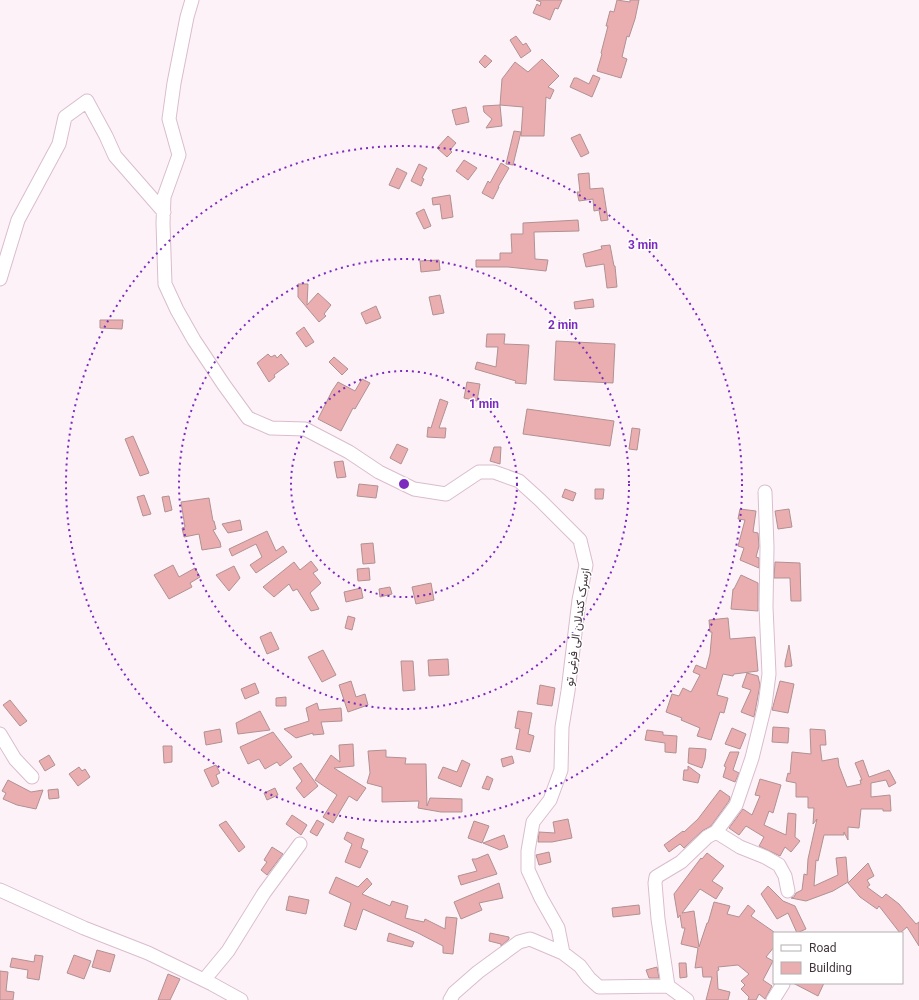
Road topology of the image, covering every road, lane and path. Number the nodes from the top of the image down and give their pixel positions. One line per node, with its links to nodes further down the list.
1 (192, 0): 2 (street, ازسرک کندلان الی فرغی تو)
2 (164, 212): 3 (street); 11 (street, ازسرک کندلان الی فرغی تو)
3 (0, 280)
4 (765, 492): 7 (street)
5 (0, 734): 6 (street)
6 (32, 777)
7 (716, 832): 10 (street); 14 (street)
8 (300, 844): 12 (street)
9 (0, 890): 12 (street)
10 (788, 891)
11 (563, 953): 14 (street); 16 (street)
12 (204, 980): 15 (street)
13 (783, 984): 18 (street)
14 (668, 986): 17 (street)
15 (240, 1000)
16 (450, 1000)
17 (687, 1000)
18 (773, 1000)

